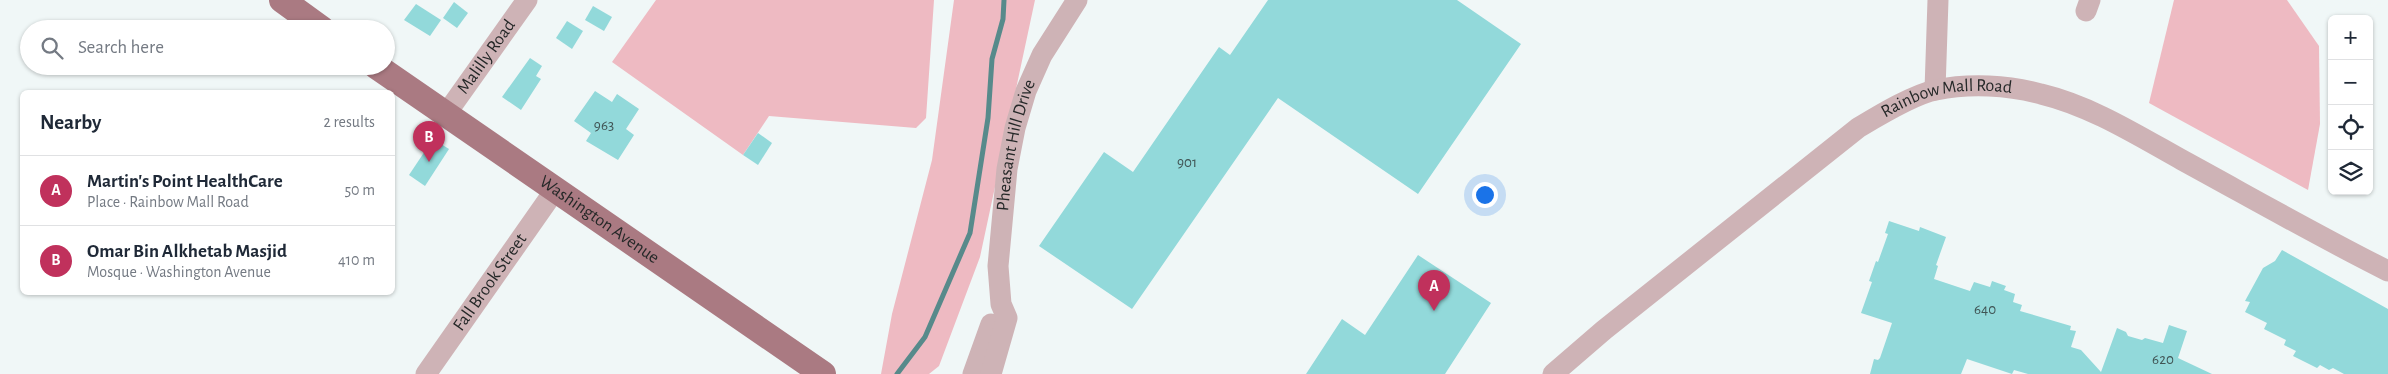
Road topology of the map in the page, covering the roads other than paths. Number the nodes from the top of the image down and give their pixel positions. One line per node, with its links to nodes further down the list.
1 (282, 0): 5 (main road)
2 (527, 0): 8 (street, Malilly Road)
3 (1077, 0): 11 (street, Pheasant Hill Drive)
4 (1938, 0): 7 (street)
5 (310, 20)
6 (389, 75): 8 (main road, Washington Avenue)
7 (1935, 90): 10 (street, Rainbow Mall Road); 16 (street, Rainbow Mall Road)
8 (446, 114): 9 (main road, Washington Avenue)
9 (555, 190): 12 (street, Fall Brook Street); 13 (main road, Washington Avenue)
10 (2388, 271)
11 (1001, 304): 14 (street); 15 (street, Pheasant Hill Drive)
12 (426, 374)
13 (823, 374)
14 (973, 374)
15 (990, 374)
16 (1554, 374)

